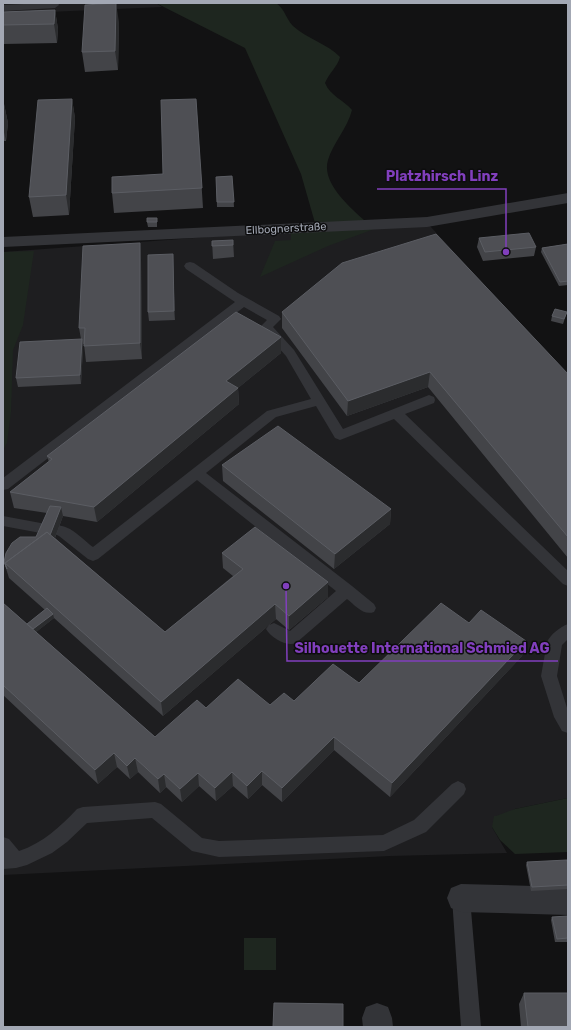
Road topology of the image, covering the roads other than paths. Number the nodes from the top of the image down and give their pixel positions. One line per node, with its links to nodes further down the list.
1 (55, 5): 2 (lane)
2 (3, 8)
3 (568, 198): 4 (street, Ellbognerstraße)
4 (3, 242)
5 (190, 266): 6 (lane)
6 (244, 301): 8 (lane); 11 (lane)
7 (429, 400): 9 (lane)
8 (319, 401): 9 (lane); 10 (lane)
9 (396, 413): 13 (lane)
10 (197, 473): 12 (lane); 14 (lane)
11 (3, 485)
12 (3, 521)
13 (568, 580)
14 (347, 590): 15 (lane); 16 (lane)
15 (369, 608)
16 (274, 629)
17 (568, 630): 18 (lane)
18 (568, 726)
19 (458, 789): 21 (lane)
20 (3, 845): 21 (lane)
21 (10, 860)
22 (461, 898): 23 (street); 24 (lane)
23 (568, 901)
24 (471, 1027)

